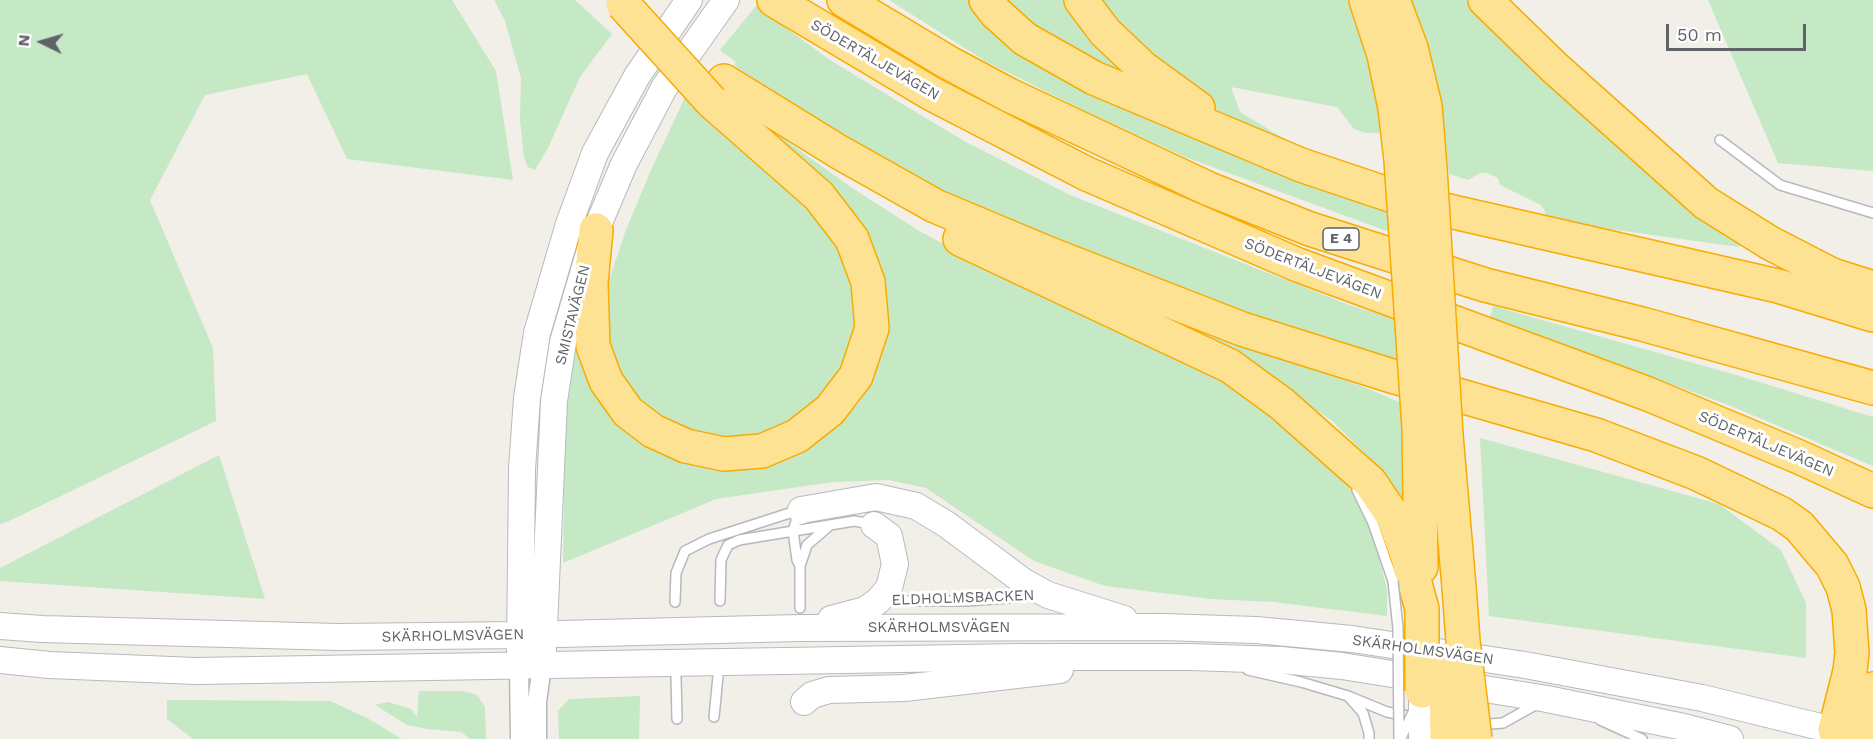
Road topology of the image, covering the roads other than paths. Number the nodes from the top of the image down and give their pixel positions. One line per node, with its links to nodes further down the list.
1 (689, 0): 24 (main road, SMISTAVÄGEN)
2 (726, 0): 16 (main road, SMISTAVÄGEN)
3 (844, 0): 21 (highway, E 4)
4 (986, 0): 12 (highway)
5 (1081, 0): 12 (highway)
6 (1366, 0): 14 (highway)
7 (1393, 0): 14 (highway)
8 (1485, 0): 18 (highway)
9 (621, 2): 11 (highway, bridge)
10 (778, 3): 25 (highway, SÖDERTÄLJEVÄGEN)
11 (717, 91): 16 (highway); 23 (highway); 54 (highway)
12 (1241, 139): 17 (highway)
13 (1720, 140): 15 (lane)
14 (1416, 164): 22 (highway, bridge)
15 (1873, 213)
16 (596, 230): 24 (main road, SMISTAVÄGEN)
17 (1552, 233): 18 (highway); 20 (highway)
18 (1832, 275): 19 (highway)
19 (1873, 288)
20 (1873, 315)
21 (1873, 388)
22 (1433, 431): 30 (highway); 35 (highway)
23 (1341, 455): 35 (highway); 58 (lane, bridge)
24 (536, 469): 39 (main road, SMISTAVÄGEN)
25 (1873, 491)
26 (832, 514): 27 (main road); 28 (lane); 29 (lane); 31 (main road)
27 (797, 520): 29 (lane); 32 (lane); 34 (lane)
28 (874, 525): 33 (main road)
29 (800, 566): 36 (lane)
30 (1452, 586): 52 (highway, bridge); 59 (highway, bridge)
31 (1048, 595): 33 (lane, ELDHOLMSBACKEN); 38 (main road)
32 (720, 601)
33 (878, 601): 36 (main road)
34 (675, 602)
35 (1422, 609): 52 (highway, bridge)
36 (799, 618): 38 (main road, SKÄRHOLMSVÄGEN); 39 (main road, SKÄRHOLMSVÄGEN)
37 (0, 626): 39 (main road, SKÄRHOLMSVÄGEN)
38 (1162, 627): 54 (main road, SKÄRHOLMSVÄGEN)
39 (532, 635): 43 (main road, SMISTAVÄGEN)
40 (1121, 657): 41 (main road, SKÄRHOLMSVÄGEN); 43 (main road, SKÄRHOLMSVÄGEN); 49 (main road)
41 (1190, 657): 47 (lane); 48 (main road, SKÄRHOLMSVÄGEN)
42 (0, 660): 43 (main road, SKÄRHOLMSVÄGEN)
43 (531, 666): 55 (street); 56 (street)
44 (718, 676): 50 (lane)
45 (676, 677): 51 (lane)
46 (1873, 689): 54 (highway)
47 (1348, 696): 52 (lane); 57 (lane)
48 (1546, 699): 52 (lane); 53 (main road, SKÄRHOLMSVÄGEN); 60 (lane)
49 (804, 702)
50 (714, 717)
51 (677, 719)
52 (1432, 722): 58 (lane, bridge)
53 (1684, 727): 61 (main road); 62 (main road, SKÄRHOLMSVÄGEN)
54 (1851, 737)
55 (520, 739)
56 (537, 739)
57 (1369, 739)
58 (1400, 739)
59 (1475, 739)
60 (1642, 739)
61 (1710, 739)
62 (1730, 739)

